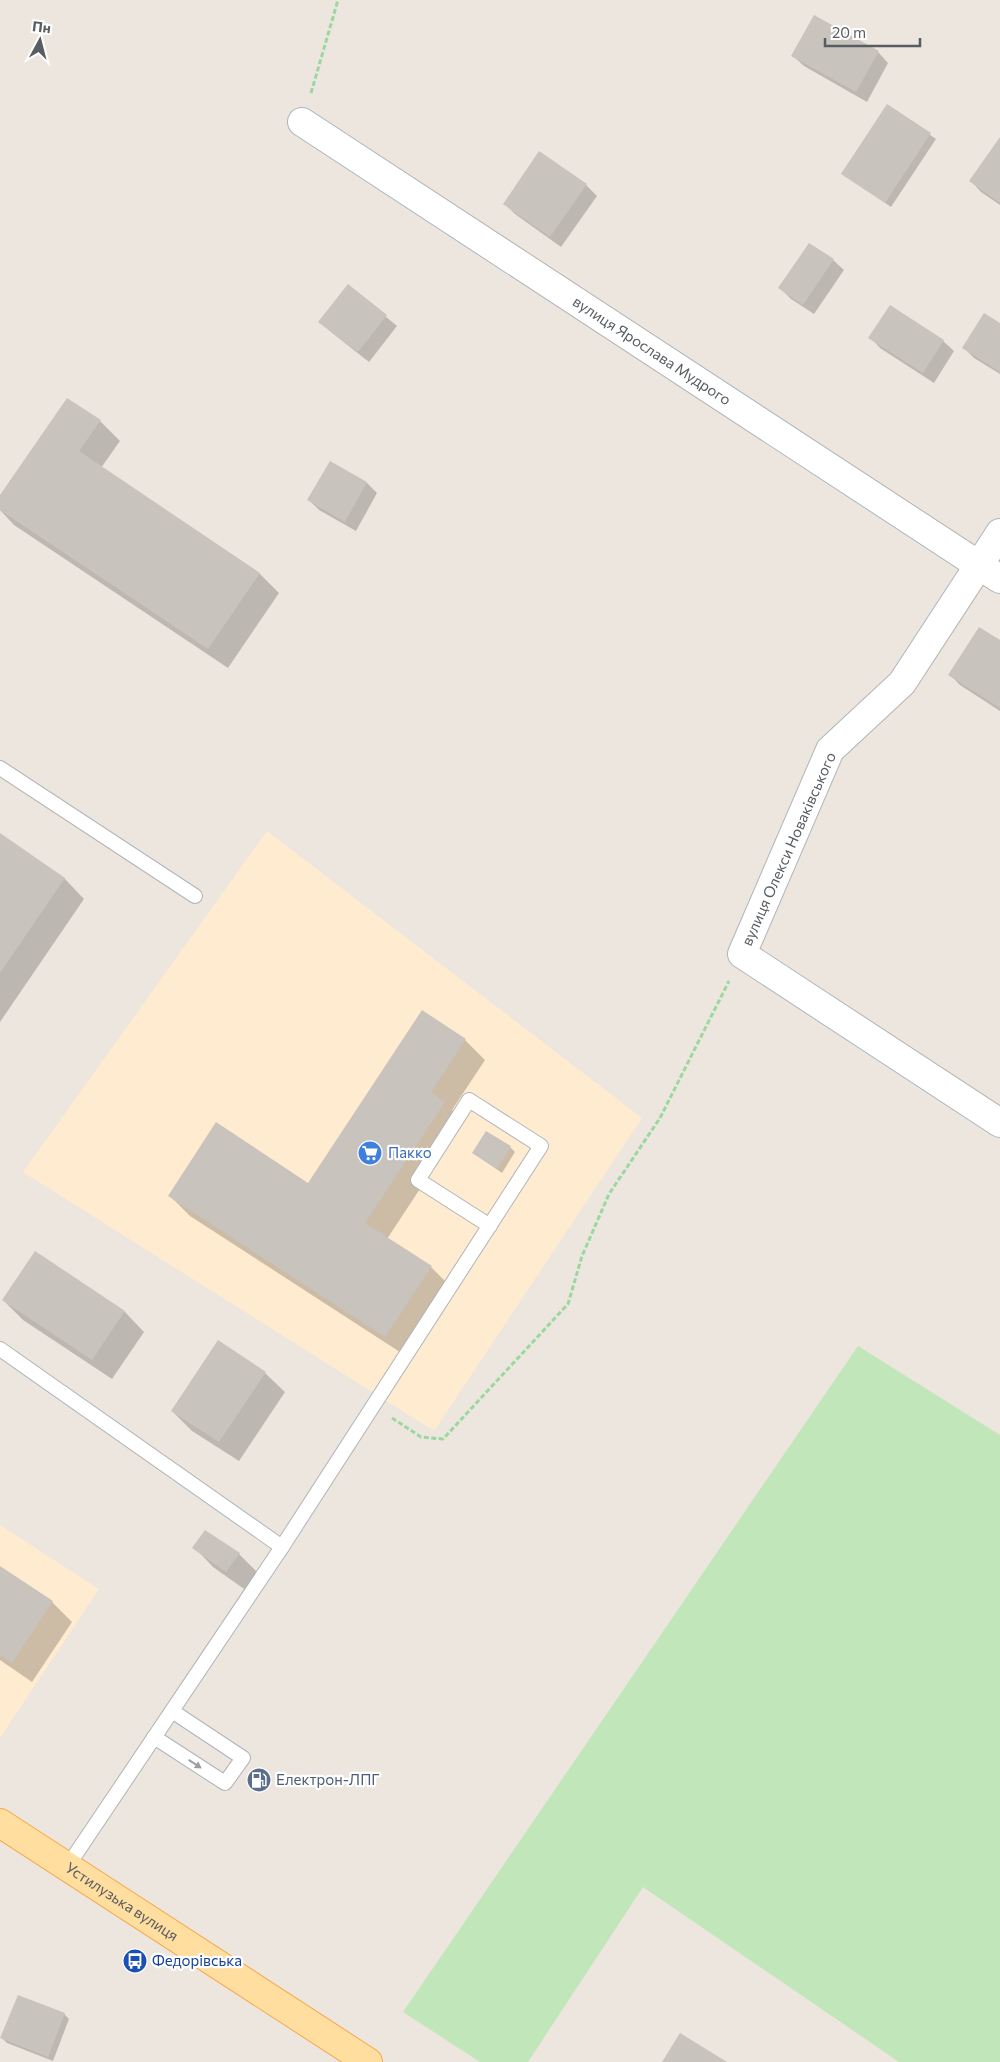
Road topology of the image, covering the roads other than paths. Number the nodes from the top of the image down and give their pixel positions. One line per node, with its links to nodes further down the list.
1 (302, 122): 3 (street, вулиця Ярослава Мудрого)
2 (1000, 533): 3 (street, вулиця Олекси Новаківського)
3 (989, 572): 6 (street, вулиця Олекси Новаківського)
4 (0, 768): 5 (lane)
5 (195, 896)
6 (1000, 1123)
7 (490, 1226): 7 (lane); 9 (lane)
8 (0, 1349): 9 (lane)
9 (282, 1547): 10 (lane)
10 (172, 1711): 11 (lane); 11 (lane, one-way to 10)
11 (154, 1737): 13 (lane)
12 (0, 1823): 13 (main road, Устилузька вулиця)
13 (67, 1867): 14 (main road, Устилузька вулиця)
14 (368, 2062)

